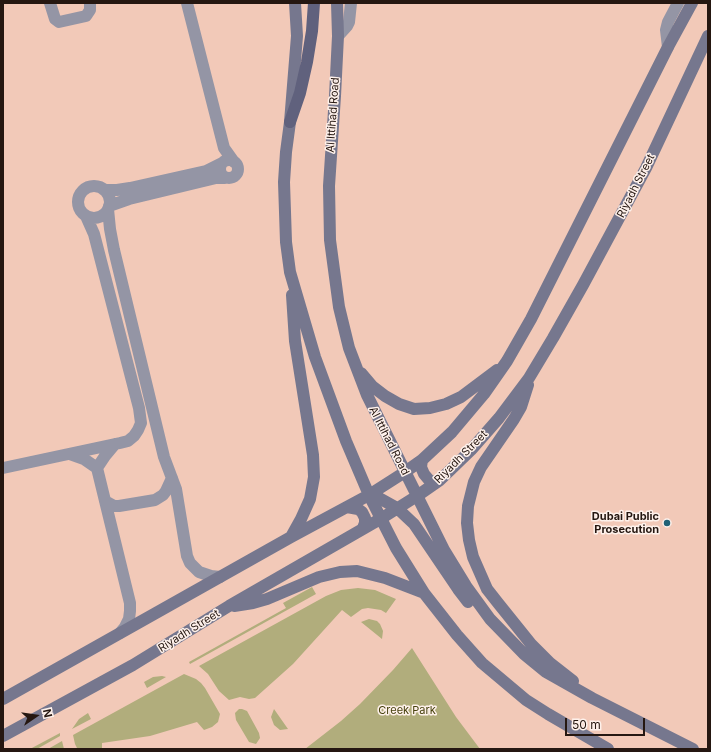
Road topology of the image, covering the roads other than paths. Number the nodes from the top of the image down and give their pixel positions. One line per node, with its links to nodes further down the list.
1 (50, 3): 2 (street)
2 (90, 3)
3 (187, 3): 14 (street)
4 (295, 3): 13 (main road)
5 (314, 3): 13 (main road)
6 (337, 3): 10 (main road, Al Ittihad Road)
7 (351, 3): 10 (street)
8 (678, 3): 12 (street)
9 (692, 3): 12 (main road)
10 (338, 36): 19 (main road, Al Ittihad Road)
11 (708, 36): 21 (main road, Riyadh Street)
12 (668, 47): 20 (main road)
13 (290, 122): 18 (main road)
14 (226, 162): 15 (street); 16 (street)
15 (104, 190): 16 (street); 17 (street)
16 (108, 208): 17 (street); 28 (street)
17 (86, 216): 22 (street)
18 (290, 272): 30 (main road); 37 (main road)
19 (353, 360): 20 (main road); 27 (main road, Al Ittihad Road)
20 (507, 361): 24 (main road)
21 (529, 378): 29 (main road, Riyadh Street); 43 (main road)
22 (115, 444): 23 (street); 26 (street)
23 (69, 454): 25 (street); 26 (street)
24 (422, 460): 27 (main road); 29 (main road)
25 (3, 468)
26 (97, 468): 32 (street)
27 (405, 472): 30 (main road); 31 (main road, Al Ittihad Road)
28 (172, 478): 32 (street); 38 (street)
29 (436, 483): 31 (main road, Riyadh Street)
30 (369, 495): 33 (main road); 34 (main road); 35 (main road)
31 (417, 496): 34 (main road, Riyadh Street); 41 (main road, Al Ittihad Road)
32 (105, 501): 42 (street)
33 (347, 507): 36 (main road); 37 (main road)
34 (397, 508): 35 (main road, Riyadh Street); 41 (main road)
35 (382, 518): 36 (main road, Riyadh Street); 39 (main road)
36 (363, 528): 40 (main road, Riyadh Street)
37 (291, 537): 38 (main road)
38 (220, 577): 42 (main road)
39 (424, 593): 40 (main road); 46 (main road)
40 (229, 606): 45 (main road, Riyadh Street)
41 (490, 619): 43 (main road, Al Ittihad Road)
42 (120, 633): 44 (main road)
43 (592, 698): 47 (main road, Al Ittihad Road)
44 (3, 699)
45 (3, 736)
46 (608, 749)
47 (693, 749)

